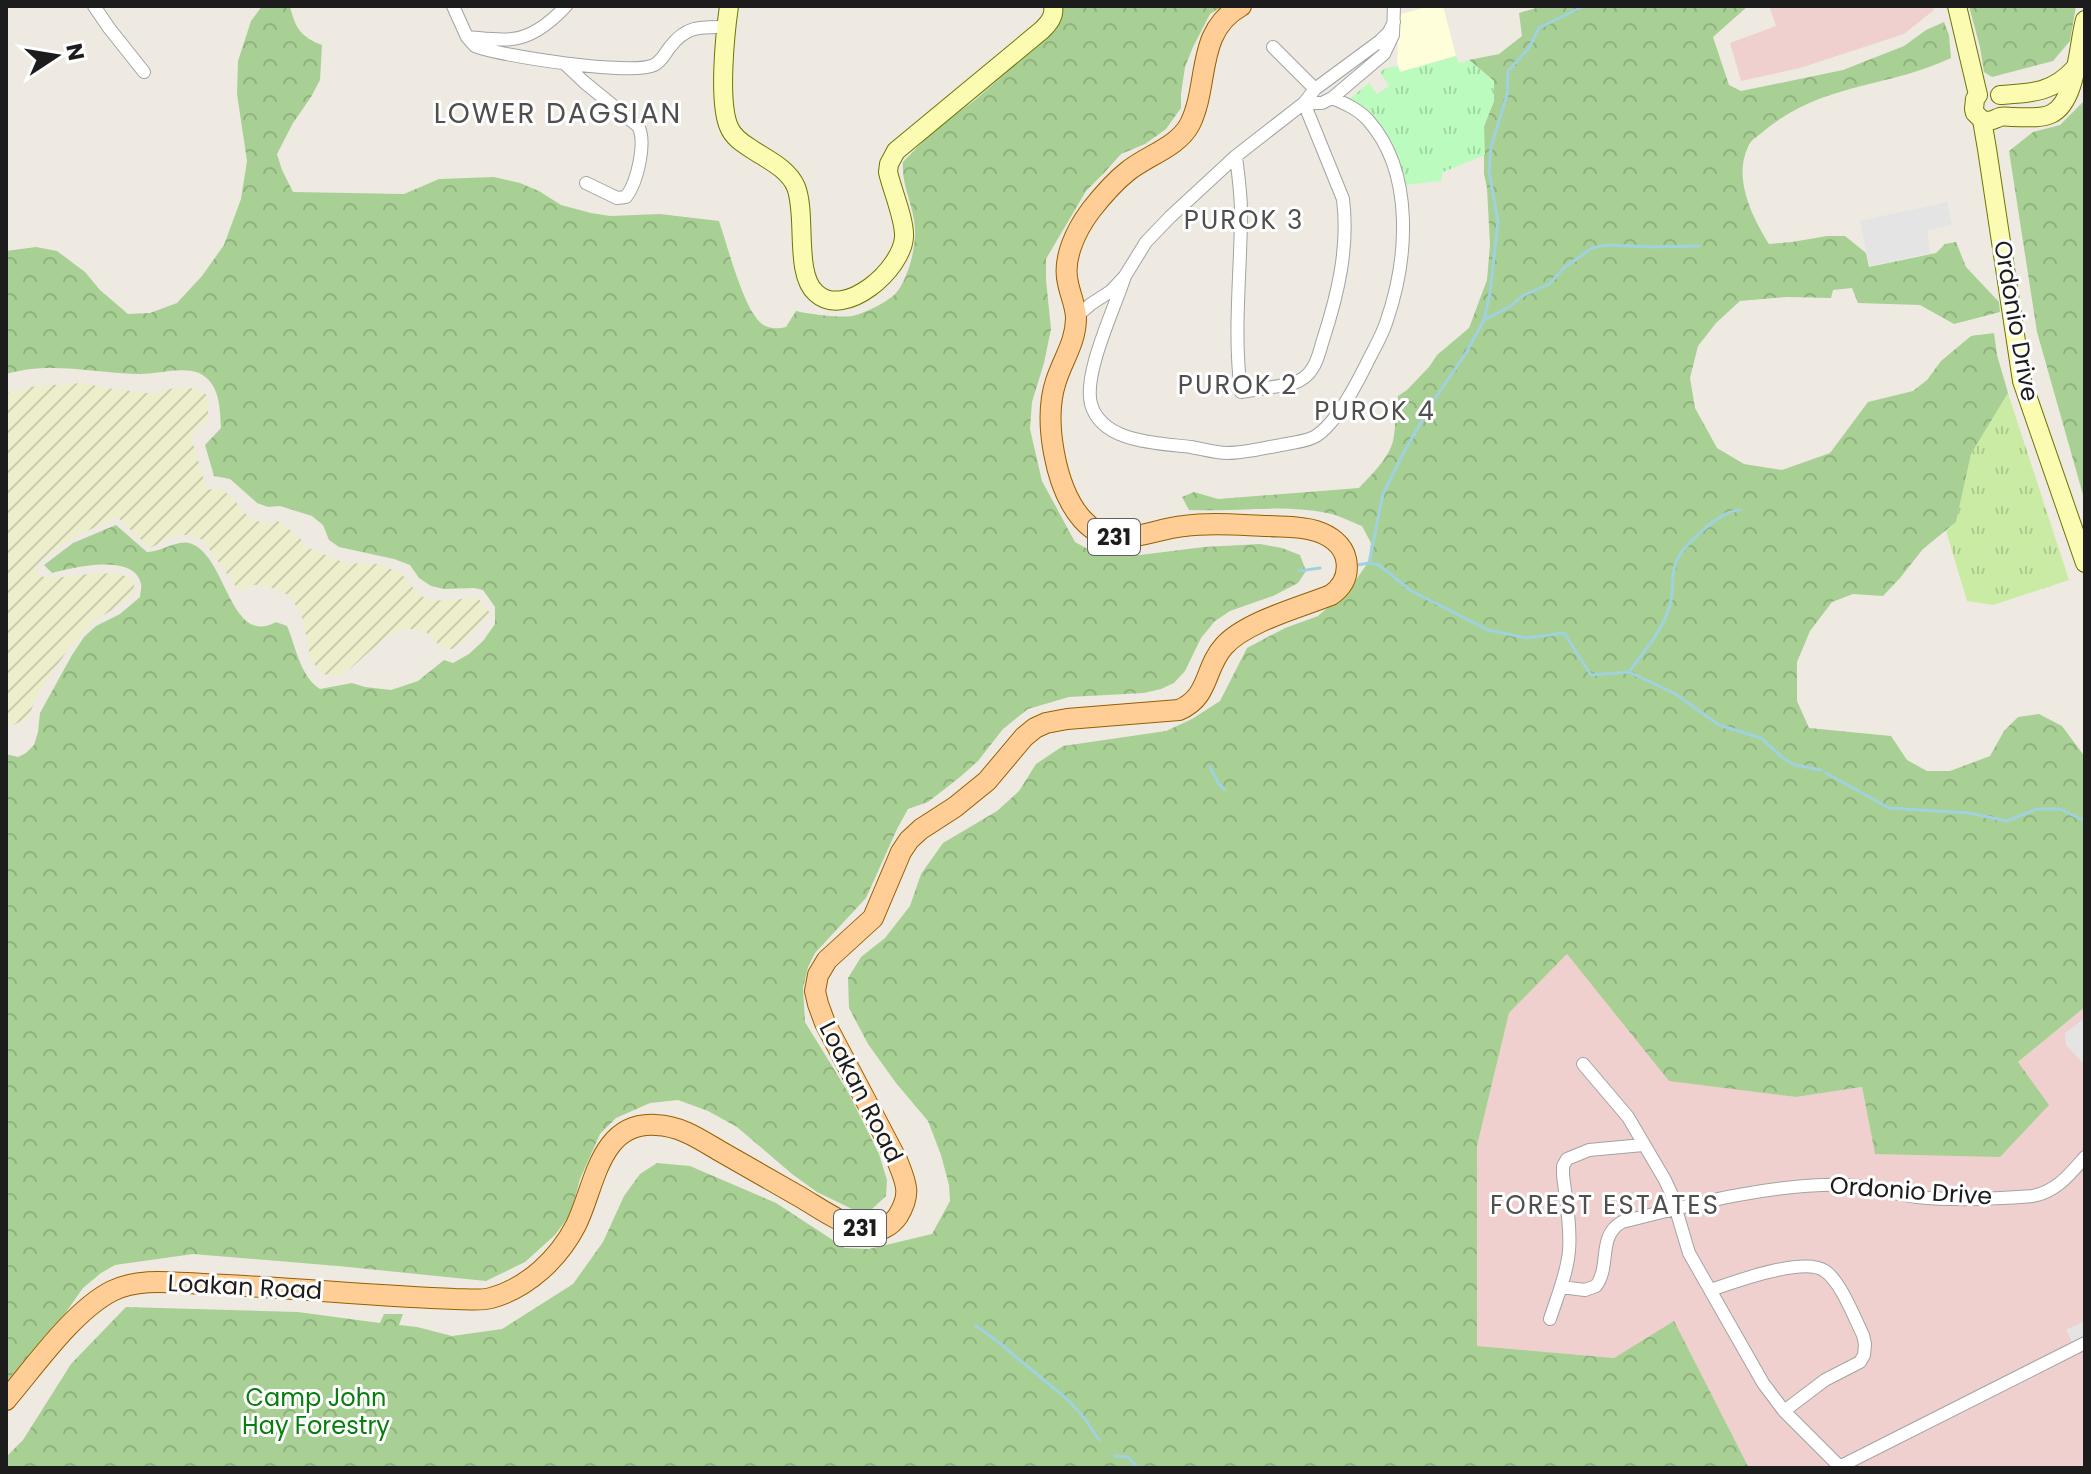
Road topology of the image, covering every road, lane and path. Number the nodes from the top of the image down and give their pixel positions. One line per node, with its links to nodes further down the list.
1 (94, 6): 16 (street)
2 (453, 6): 12 (street)
3 (566, 6): 12 (street)
4 (729, 6): 11 (street)
5 (1053, 6): 11 (street)
6 (1241, 6): 26 (main road, Loakan Road / 231)
7 (1394, 6): 10 (street)
8 (1957, 6): 18 (street, Ordonio Drive)
9 (2085, 20): 15 (street)
10 (1394, 22): 17 (street); 20 (street)
11 (726, 27): 14 (street)
12 (467, 37): 14 (street)
13 (1273, 47): 17 (street)
14 (565, 64): 24 (street)
15 (2077, 66): 19 (street); 22 (street)
16 (144, 72)
17 (1315, 89): 21 (street)
18 (1978, 95): 19 (street); 22 (street, Ordonio Drive)
19 (2000, 95): 22 (street, Ordonio Drive)
20 (1332, 98): 21 (street); 25 (street)
21 (1304, 103): 23 (street); 23 (street)
22 (1991, 119): 27 (street, Ordonio Drive)
23 (1236, 156): 25 (street)
24 (586, 183)
25 (1125, 276): 26 (street)
26 (1076, 317): 36 (main road, Loakan Road / 231)
27 (2085, 563)
28 (1583, 1064): 29 (street)
29 (1643, 1145): 31 (street); 32 (street)
30 (2085, 1157): 31 (street, Ordonio Drive)
31 (1676, 1208): 32 (street, Ordonio Drive); 33 (street)
32 (1561, 1287): 34 (street)
33 (1711, 1290): 37 (street); 37 (street)
34 (1550, 1319)
35 (2085, 1343): 38 (street)
36 (6, 1400)
37 (1784, 1411): 38 (street)
38 (1838, 1467)

